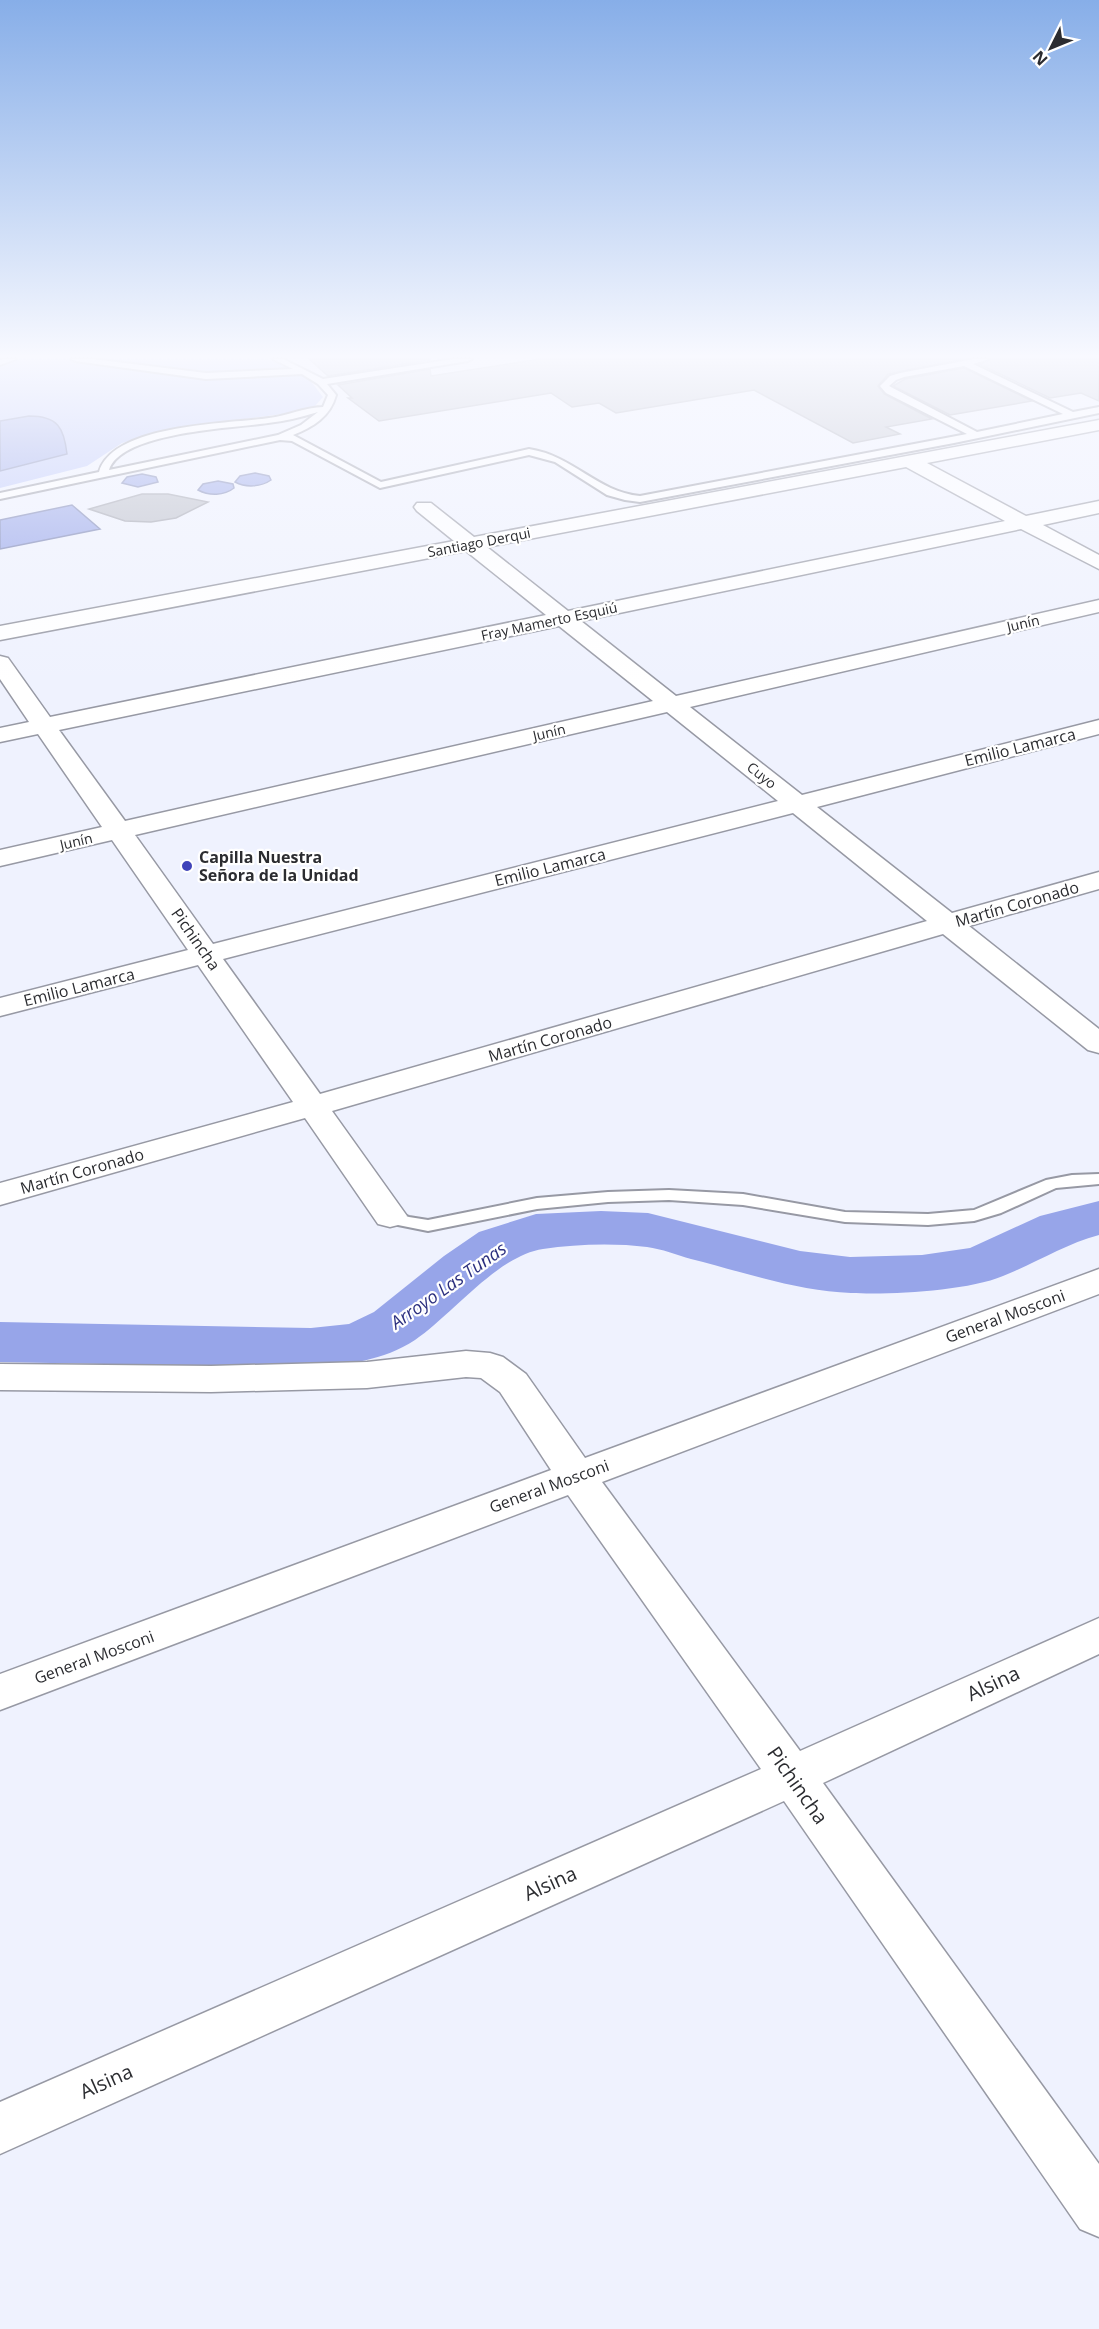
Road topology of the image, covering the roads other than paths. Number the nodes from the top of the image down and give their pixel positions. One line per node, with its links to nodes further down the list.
1 (105, 468): 9 (lane)
2 (133, 468): 9 (lane)
3 (348, 468): 4 (lane)
4 (458, 468)
5 (572, 468): 6 (lane)
6 (805, 468)
7 (874, 468): 14 (street, Santiago Derqui)
8 (921, 468): 13 (street)
9 (103, 474): 10 (lane)
10 (0, 496)
11 (424, 507): 14 (street, Cuyo)
12 (1099, 507): 13 (street, Fray Mamerto Esquiú)
13 (1025, 524): 15 (street); 17 (street, Fray Mamerto Esquiú)
14 (471, 544): 17 (street, Cuyo); 18 (street, Santiago Derqui)
15 (1099, 564)
16 (1099, 606): 20 (street, Junín)
17 (564, 618): 20 (street, Cuyo); 21 (street, Fray Mamerto Esquiú)
18 (0, 633)
19 (0, 663): 21 (street, Pichincha)
20 (672, 704): 24 (street, Cuyo); 25 (street, Junín)
21 (44, 726): 23 (street, Fray Mamerto Esquiú); 25 (street, Pichincha)
22 (1099, 727): 24 (street, Emilio Lamarca)
23 (0, 735)
24 (798, 804): 28 (street, Cuyo); 29 (street, Emilio Lamarca)
25 (119, 831): 26 (street, Junín); 29 (street, Pichincha)
26 (0, 858)
27 (1099, 880): 28 (street, Martín Coronado)
28 (949, 924): 31 (street, Cuyo); 32 (street, Martín Coronado)
29 (207, 955): 30 (street, Emilio Lamarca); 32 (street, Pichincha)
30 (0, 1007)
31 (1098, 1042)
32 (314, 1106): 34 (street, Martín Coronado); 35 (street, Pichincha)
33 (1099, 1179): 35 (lane)
34 (0, 1194)
35 (390, 1216)
36 (1099, 1281): 38 (street, General Mosconi)
37 (0, 1377): 38 (street, Pichincha)
38 (576, 1476): 40 (street, General Mosconi); 41 (street, Pichincha)
39 (1099, 1635): 41 (street, Alsina)
40 (0, 1692)
41 (792, 1776): 42 (street, Alsina); 43 (street, Pichincha)
42 (0, 2128)
43 (1099, 2210)

